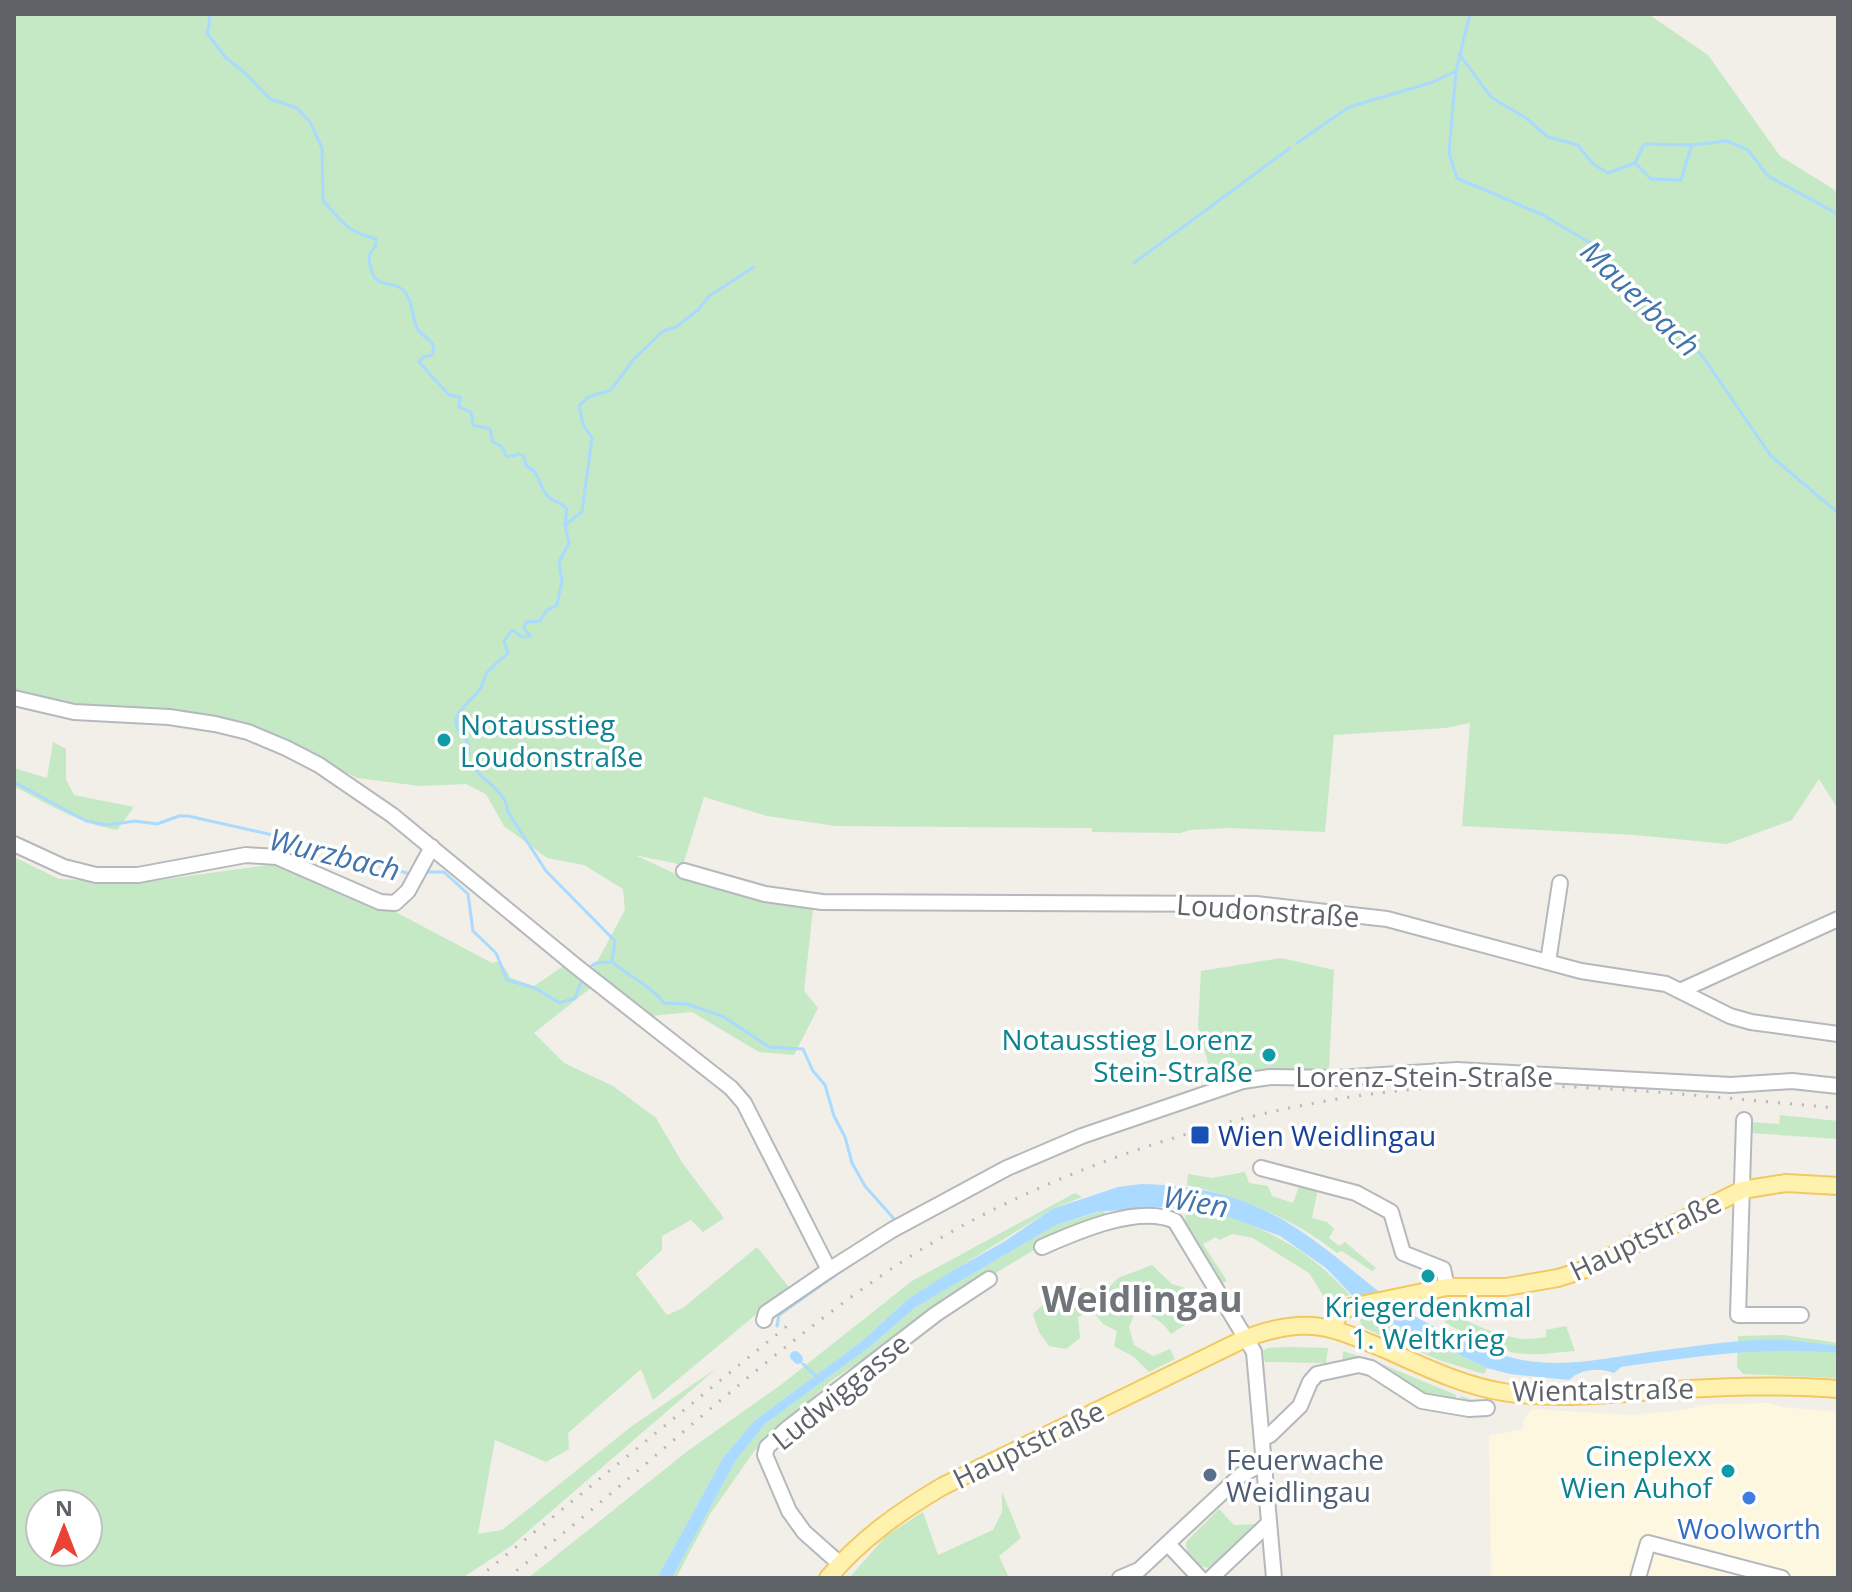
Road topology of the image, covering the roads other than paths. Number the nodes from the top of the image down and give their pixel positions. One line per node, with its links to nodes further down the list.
1 (14, 698): 3 (street)
2 (14, 844): 3 (street)
3 (429, 853): 16 (street)
4 (684, 871): 7 (street, Loudonstraße)
5 (1560, 883): 7 (street)
6 (1838, 919): 8 (street)
7 (1548, 962): 8 (street, Loudonstraße)
8 (1682, 990): 9 (street, Loudonstraße)
9 (1838, 1034)
10 (1838, 1086): 16 (street, Lorenz-Stein-Straße)
11 (1744, 1120): 14 (street)
12 (1261, 1168): 18 (street)
13 (1838, 1186): 14 (main road, Hauptstraße)
14 (1742, 1190): 18 (main road, Hauptstraße); 19 (street)
15 (1042, 1247): 22 (street)
16 (829, 1270): 20 (street, Lorenz-Stein-Straße)
17 (989, 1279): 29 (street, Ludwiggasse)
18 (1447, 1287): 21 (main road, Hauptstraße)
19 (1801, 1315)
20 (764, 1320)
21 (1332, 1329): 22 (main road, Wientalstraße); 23 (main road, Wientalstraße)
22 (1247, 1338): 25 (street); 29 (main road, Hauptstraße)
23 (1838, 1389)
24 (1487, 1408): 25 (street)
25 (1262, 1439): 26 (street)
26 (1264, 1463): 27 (street); 28 (street)
27 (1269, 1523): 33 (street); 34 (street)
28 (1168, 1544): 31 (street); 32 (street)
29 (840, 1564): 30 (main road, Hauptstraße)
30 (828, 1578)
31 (1120, 1578)
32 (1200, 1578)
33 (1211, 1578)
34 (1274, 1578)
35 (1638, 1578): 36 (street)
36 (1782, 1578)

